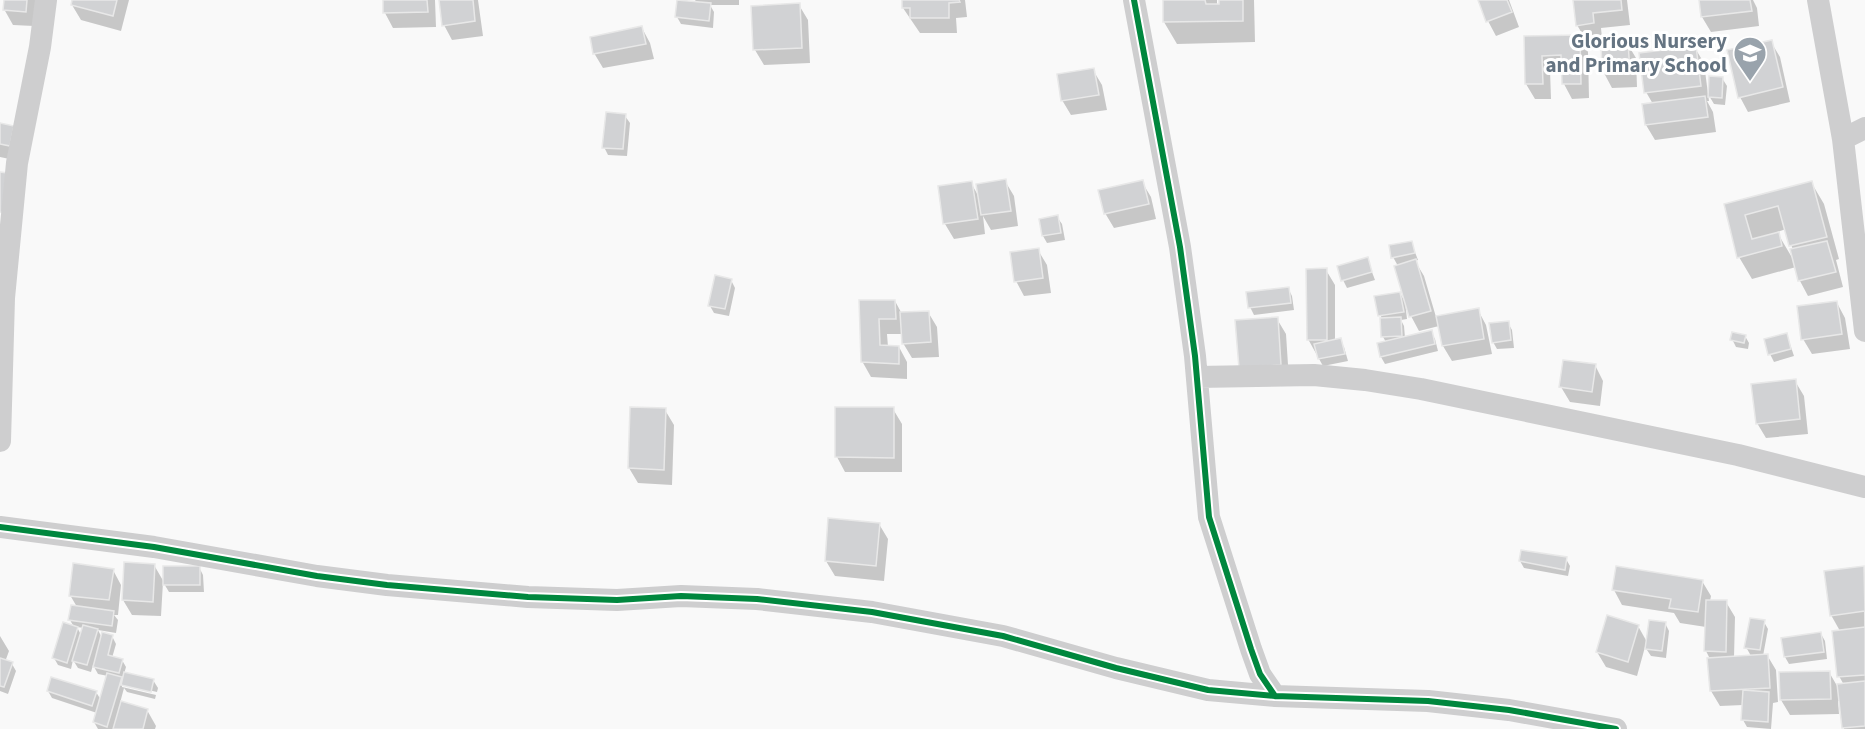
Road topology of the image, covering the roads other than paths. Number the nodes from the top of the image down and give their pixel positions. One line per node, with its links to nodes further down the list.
1 (46, 0): 8 (street)
2 (1134, 0): 7 (street)
3 (1818, 0): 5 (street)
4 (1865, 128): 5 (street)
5 (1843, 140): 6 (street)
6 (1865, 331)
7 (1197, 377): 9 (street); 11 (street)
8 (0, 441)
9 (1865, 487)
10 (0, 527): 11 (street)
11 (1275, 696): 12 (street)
12 (1616, 729)

